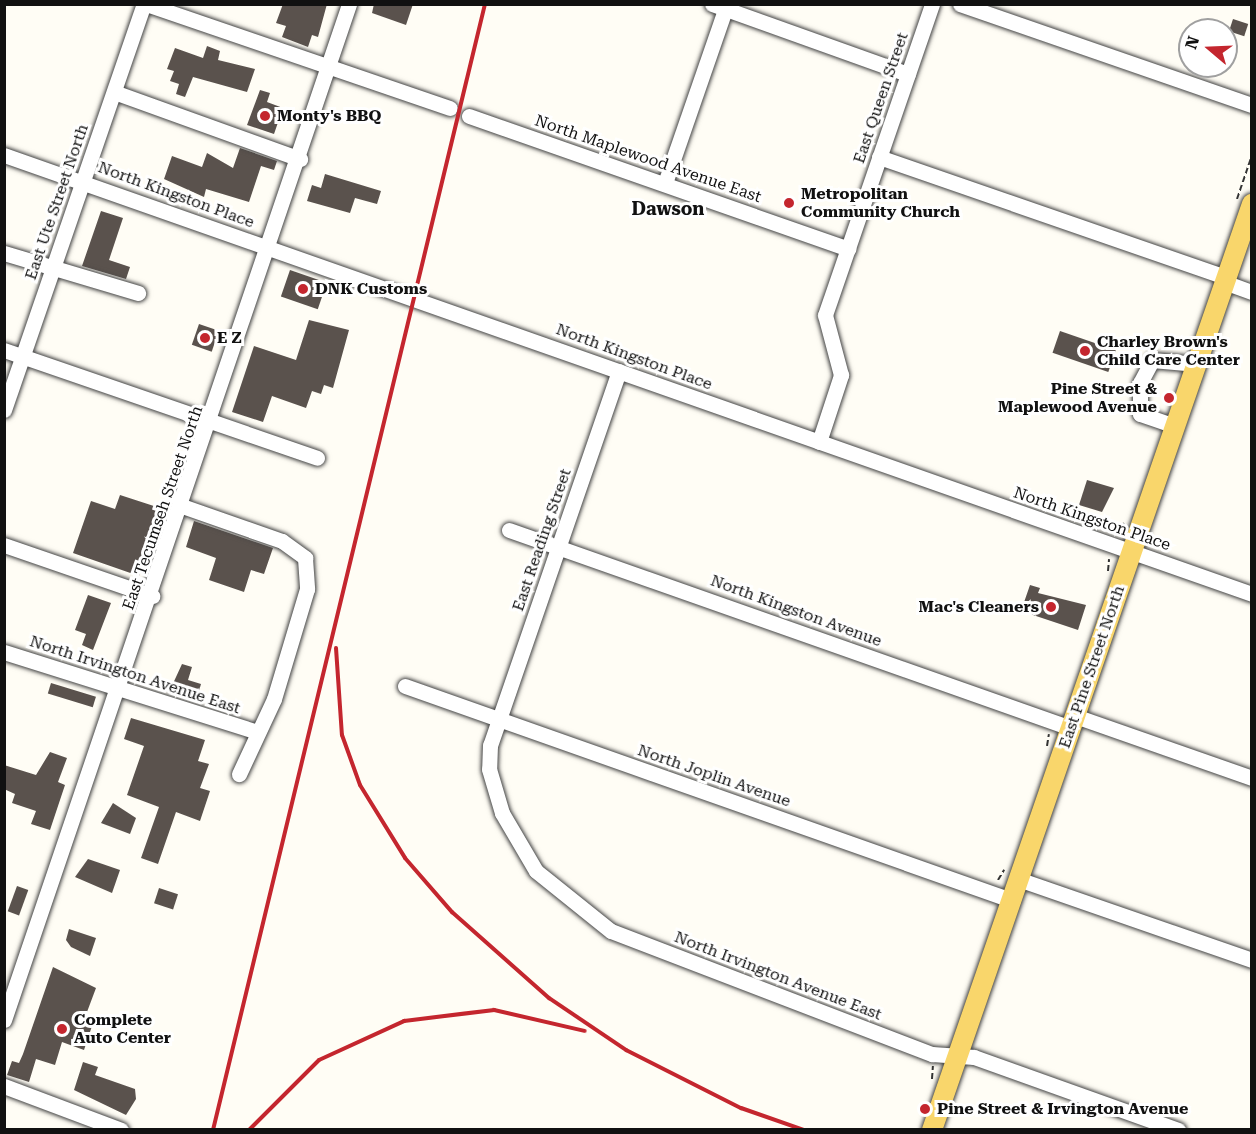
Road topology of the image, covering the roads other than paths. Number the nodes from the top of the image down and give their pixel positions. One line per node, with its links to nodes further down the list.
1 (145, 4): 6 (street); 8 (street, East Ute Street North)
2 (349, 4): 6 (street, East Tecumseh Street North)
3 (932, 4): 7 (street, East Queen Street)
4 (960, 4): 9 (street)
5 (722, 6): 7 (street); 16 (street)
6 (332, 68): 10 (street); 14 (street, East Tecumseh Street North)
7 (908, 74): 13 (street, East Queen Street)
8 (114, 92): 14 (street); 15 (street, East Ute Street North)
9 (1251, 105)
10 (450, 108)
11 (469, 116): 16 (street, North Maplewood Avenue East)
12 (4, 154): 15 (street, North Kingston Place)
13 (879, 158): 20 (street, East Queen Street); 23 (street)
14 (300, 159): 19 (street, East Tecumseh Street North)
15 (83, 182): 19 (street, North Kingston Place); 22 (street, East Ute Street North)
16 (665, 183): 20 (street, North Maplewood Avenue East)
17 (1251, 204): 18 (main road, East Pine Street North)
18 (1248, 226): 23 (main road, East Pine Street North)
19 (270, 248): 29 (street, North Kingston Place); 31 (street, East Tecumseh Street North)
20 (848, 249): 33 (street, East Queen Street)
21 (4, 253): 22 (street)
22 (53, 269): 25 (street); 27 (street, East Ute Street North)
23 (1225, 280): 24 (street); 28 (main road, East Pine Street North)
24 (1251, 292)
25 (138, 293)
26 (4, 351): 27 (street)
27 (23, 357): 30 (street, East Ute Street North); 31 (street)
28 (1197, 364): 32 (main road, East Pine Street North); 32 (street)
29 (618, 371): 33 (street, North Kingston Place); 38 (street, East Reading Street)
30 (4, 411)
31 (210, 423): 34 (street); 35 (street, East Tecumseh Street North)
32 (1175, 426): 39 (main road, East Pine Street North)
33 (819, 442): 39 (street, North Kingston Place)
34 (317, 458)
35 (182, 506): 41 (street, East Tecumseh Street North); 47 (street)
36 (509, 530): 38 (street, North Kingston Avenue)
37 (4, 545): 41 (street)
38 (559, 546): 45 (street, East Reading Street); 46 (street, North Kingston Avenue)
39 (1131, 552): 40 (street, North Kingston Place); 46 (main road, East Pine Street North)
40 (1251, 594)
41 (152, 596): 44 (street, East Tecumseh Street North)
42 (4, 652): 44 (street, North Irvington Avenue East)
43 (405, 686): 45 (street, North Joplin Avenue)
44 (120, 688): 47 (street, North Irvington Avenue East); 53 (street, East Tecumseh Street North)
45 (496, 720): 51 (street, North Joplin Avenue); 54 (street, North Irvington Avenue East)
46 (1073, 722): 49 (street, North Kingston Avenue); 50 (main road, East Pine Street North)
47 (254, 731): 48 (street)
48 (238, 774)
49 (1251, 778)
50 (1018, 879): 51 (main road, East Pine Street North); 52 (street)
51 (1011, 900): 54 (main road, East Pine Street North)
52 (1251, 960)
53 (4, 1020)
54 (957, 1056): 57 (main road, East Pine Street North); 58 (street, North Irvington Avenue East)
55 (4, 1086): 56 (street)
56 (121, 1130)
57 (932, 1130)
58 (1178, 1130)

